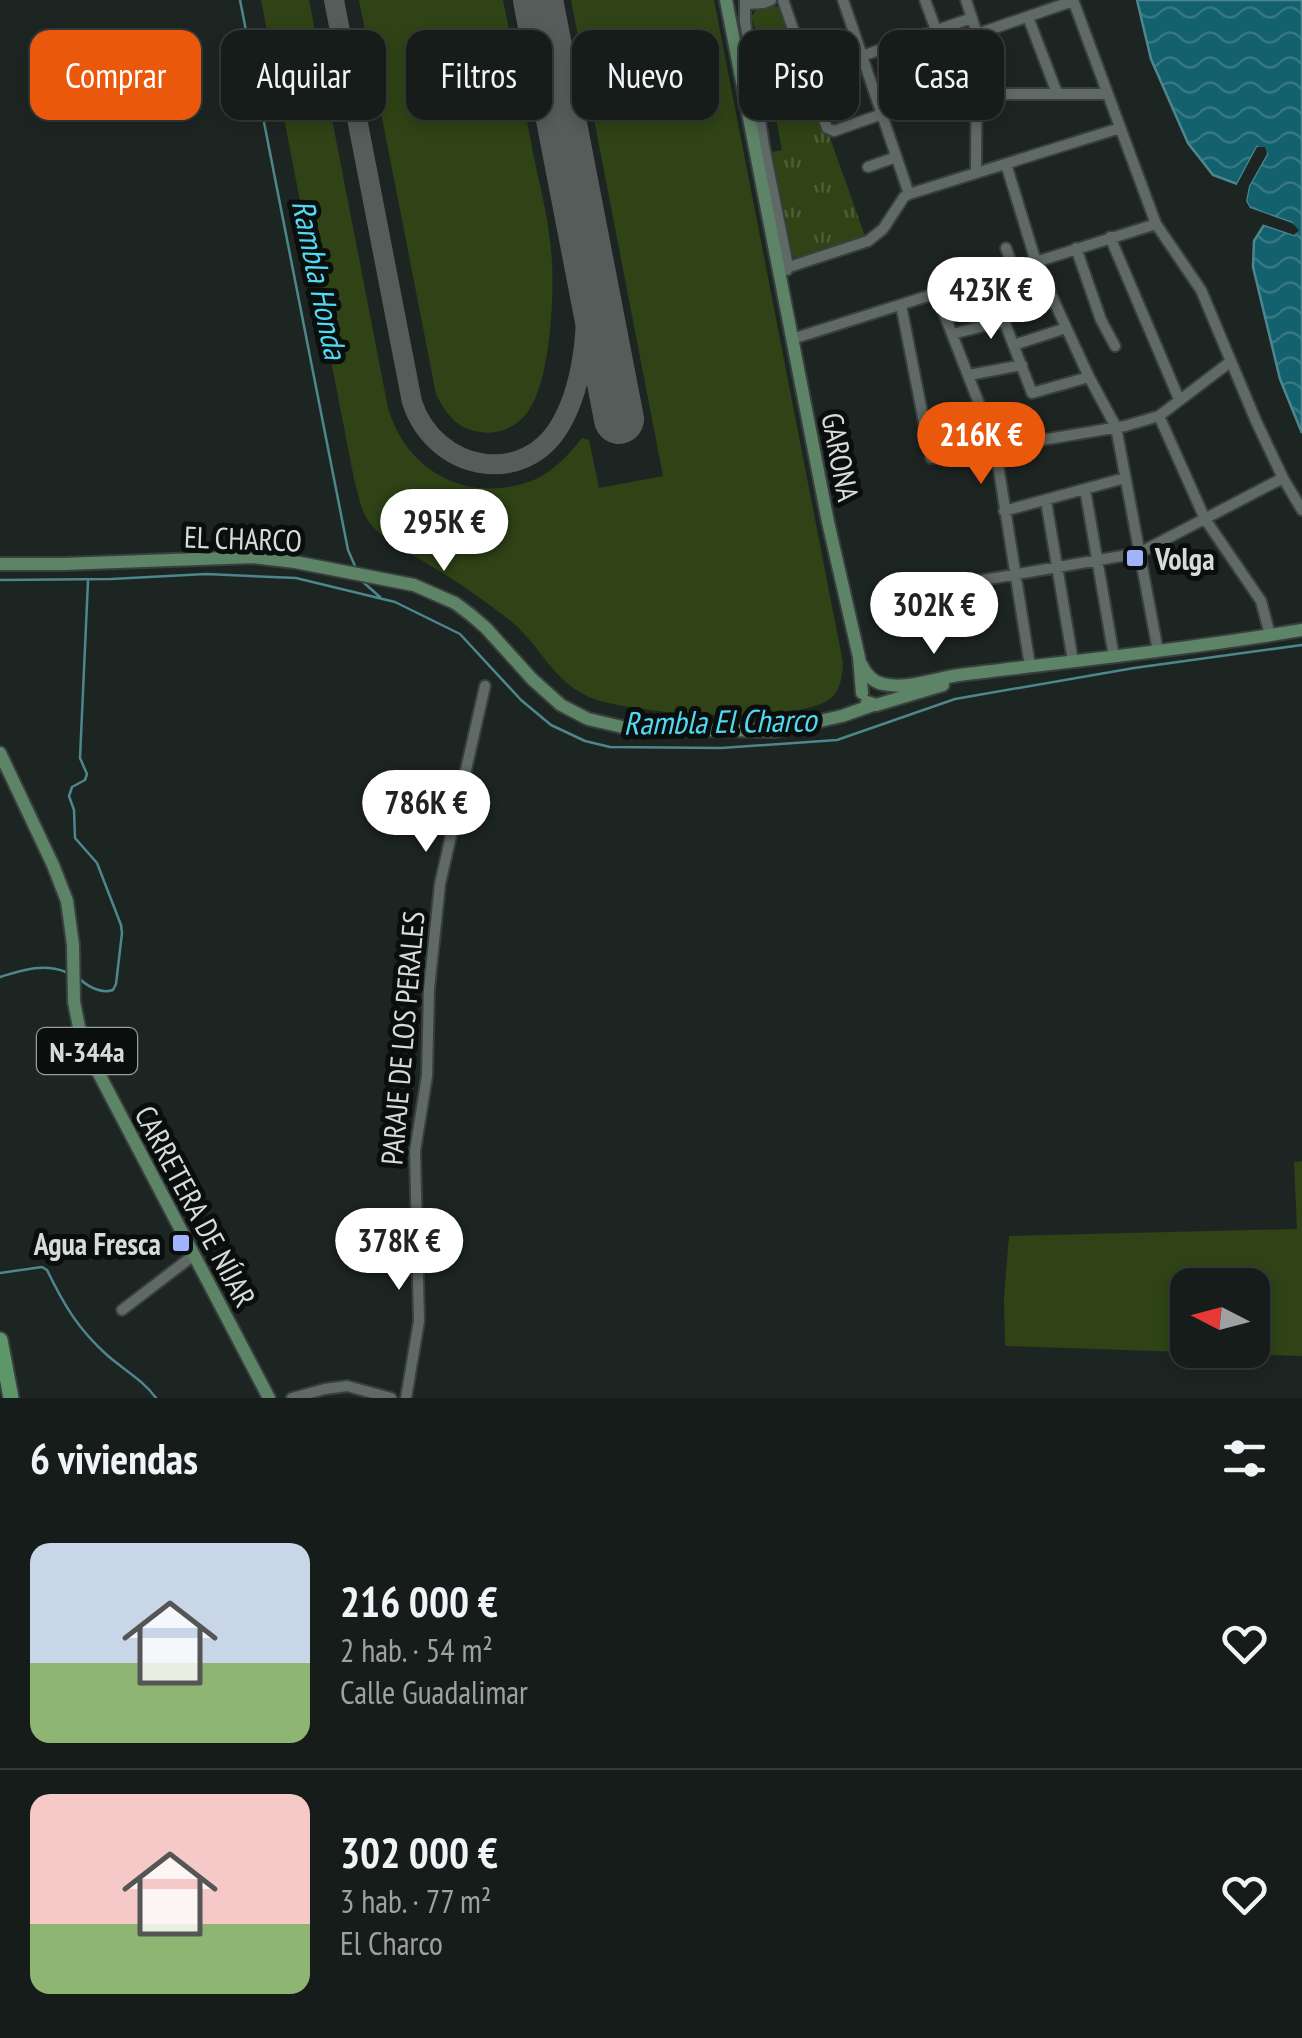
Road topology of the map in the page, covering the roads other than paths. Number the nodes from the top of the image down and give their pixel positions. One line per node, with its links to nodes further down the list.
1 (726, 0): 34 (main road, GARONA)
2 (771, 0): 8 (street)
3 (782, 0): 20 (street)
4 (843, 0): 15 (street)
5 (926, 0): 11 (street)
6 (966, 0): 10 (street)
7 (1073, 0): 9 (street); 18 (street)
8 (745, 2): 34 (street)
9 (1028, 17): 13 (street); 17 (street)
10 (972, 18): 11 (street); 12 (street)
11 (936, 30)
12 (975, 30)
13 (988, 30)
14 (879, 50): 15 (street)
15 (862, 56): 19 (street)
16 (1004, 94): 17 (street)
17 (1056, 94): 18 (street)
18 (1108, 94): 23 (street)
19 (879, 105)
20 (879, 115)
21 (884, 120): 24 (street)
22 (977, 120): 27 (street)
23 (1120, 128): 25 (street); 29 (street)
24 (896, 157): 26 (street); 28 (street)
25 (1006, 164): 27 (street); 33 (street)
26 (868, 167)
27 (976, 173): 28 (street)
28 (909, 194): 34 (street)
29 (1156, 224): 30 (street); 45 (street)
30 (1110, 237): 32 (street); 49 (street)
31 (1006, 248): 35 (street)
32 (1076, 248): 33 (street); 44 (street)
33 (1036, 262): 35 (street); 40 (street)
34 (783, 266): 42 (main road, GARONA)
35 (1013, 268): 36 (street)
36 (987, 277): 37 (street); 39 (street)
37 (936, 293): 38 (street); 41 (street)
38 (901, 305): 42 (street); 54 (street)
39 (1004, 320): 41 (street); 43 (street)
40 (1066, 328): 43 (street); 48 (street)
41 (952, 334): 47 (street)
42 (792, 339): 73 (main road, GARONA)
43 (1014, 345): 46 (street)
44 (1115, 346)
45 (1230, 362): 49 (street); 57 (street)
46 (1022, 364): 47 (street); 48 (street)
47 (969, 376): 52 (street)
48 (1088, 377): 51 (street)
49 (1180, 399): 50 (street)
50 (1159, 416): 51 (street); 62 (street)
51 (1116, 427): 53 (street); 56 (street)
52 (992, 437): 53 (street); 54 (street)
53 (1006, 446): 55 (street)
54 (985, 449): 55 (street)
55 (997, 458): 61 (street)
56 (1125, 478): 58 (street); 63 (street)
57 (1283, 478): 60 (street); 62 (street)
58 (1085, 489): 59 (street); 64 (street)
59 (1046, 500): 61 (street); 66 (street)
60 (1302, 510)
61 (1004, 511): 67 (street)
62 (1205, 518): 63 (street); 70 (street)
63 (1139, 553): 64 (street); 71 (street)
64 (1097, 561): 66 (street); 72 (street)
65 (0, 564): 79 (main road, EL CHARCO)
66 (1057, 568): 67 (street); 74 (street)
67 (1015, 575): 68 (street); 75 (street)
68 (908, 593)
69 (1302, 630): 70 (main road)
70 (1270, 635): 71 (main road)
71 (1158, 651): 72 (main road)
72 (1114, 656): 74 (main road)
73 (858, 658): 77 (main road); 79 (main road, GARONA)
74 (1073, 661): 75 (main road)
75 (1030, 666): 76 (main road)
76 (986, 672): 77 (main road); 79 (main road)
77 (878, 683): 79 (main road, EL CHARCO); 79 (main road)
78 (485, 686): 88 (street, PARAJE DE LOS PERALES)
79 (870, 699)
80 (0, 753): 81 (main road, CARRETERA DE NÍJAR / N-344a)
81 (194, 1255): 82 (street); 85 (main road, CARRETERA DE NÍJAR / N-344a)
82 (122, 1310)
83 (0, 1340): 84 (highway)
84 (11, 1398)
85 (269, 1398)
86 (292, 1398): 87 (street)
87 (391, 1398)
88 (406, 1398)

